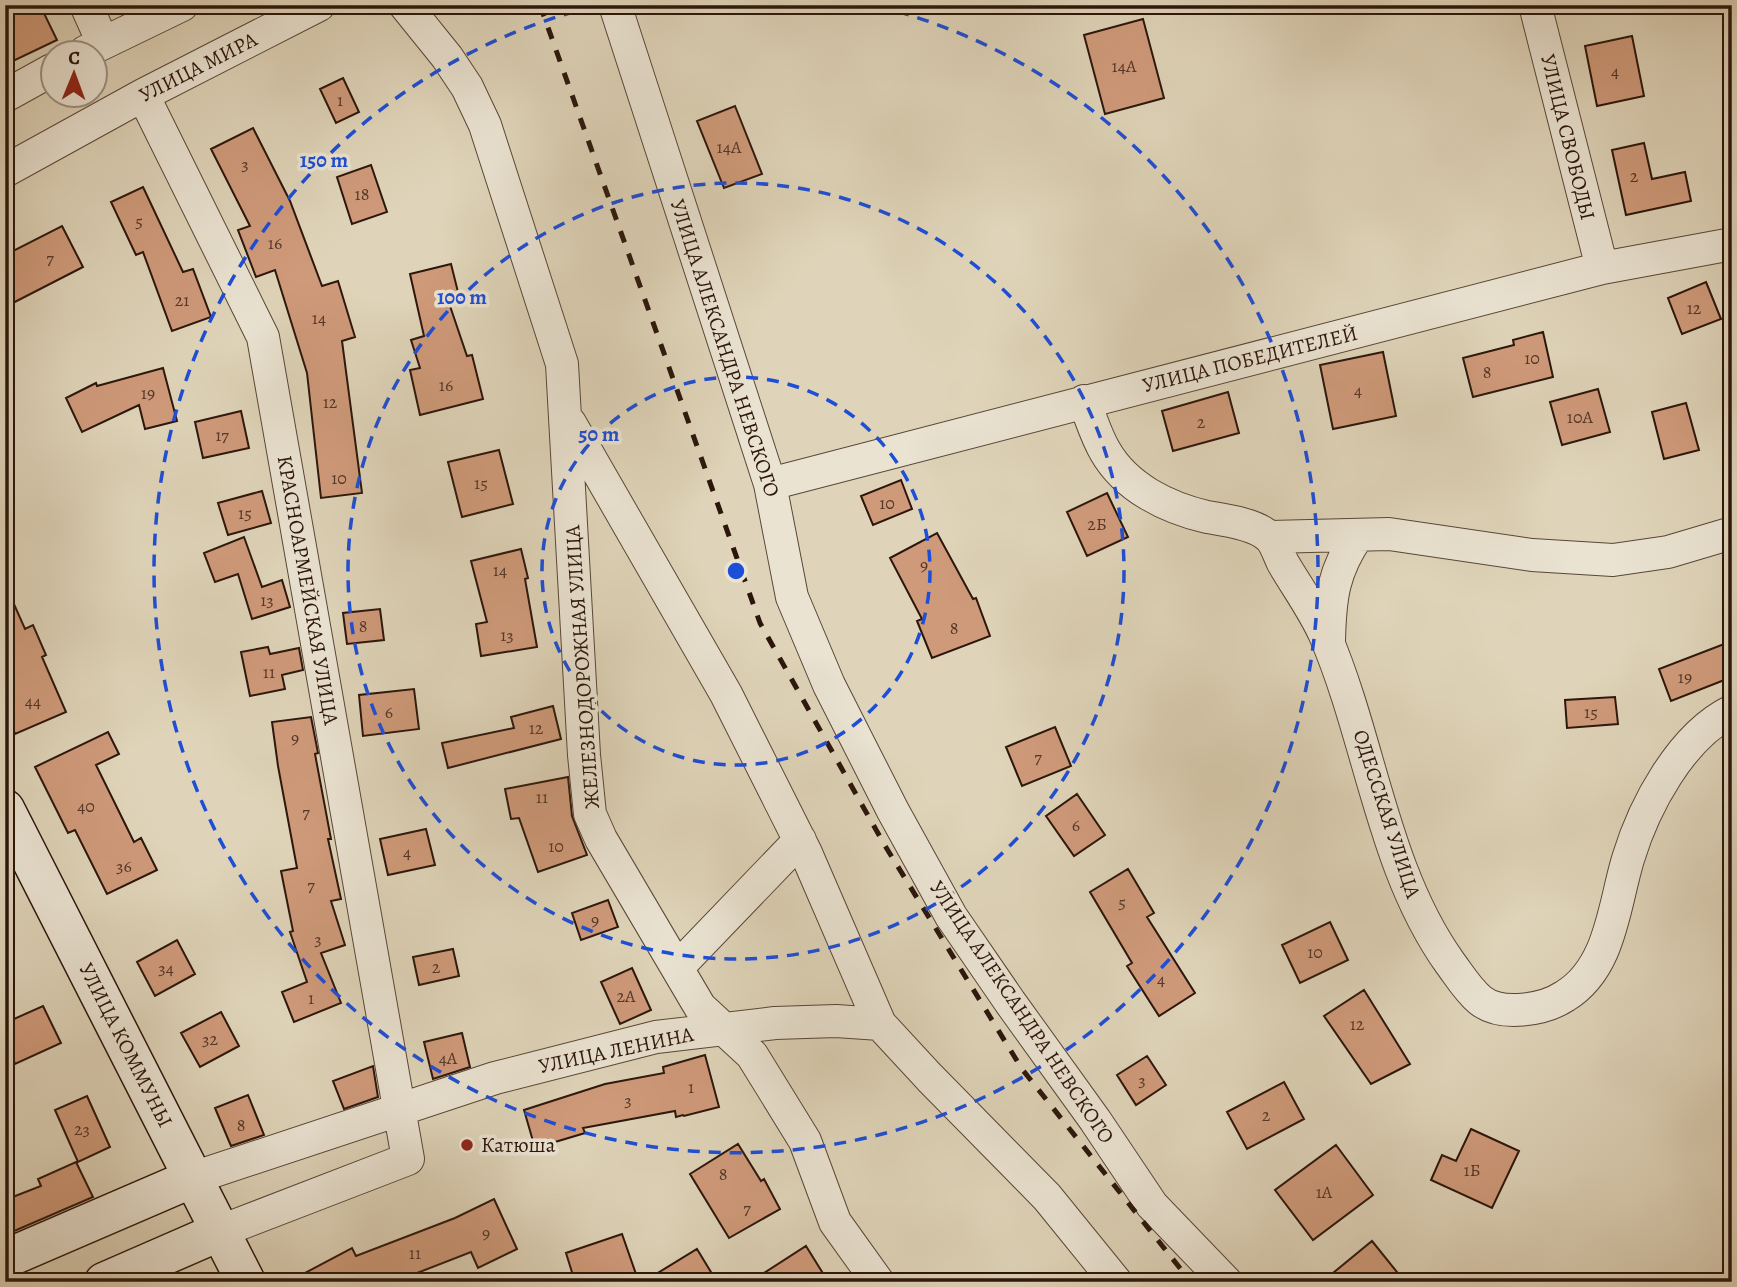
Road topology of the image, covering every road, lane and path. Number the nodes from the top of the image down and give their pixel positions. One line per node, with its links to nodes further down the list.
1 (86, 5): 7 (street)
2 (182, 5): 8 (street)
3 (319, 5): 10 (street, УЛИЦА МИРА)
4 (405, 5): 16 (street, ЖЕЛЕЗНОДОРОЖНАЯ УЛИЦА)
5 (615, 5): 17 (street, УЛИЦА АЛЕКСАНДРА НЕВСКОГО)
6 (1535, 5): 14 (street, УЛИЦА СВОБОДЫ)
7 (92, 38)
8 (108, 41)
9 (38, 78): 11 (street)
10 (143, 95): 12 (street, УЛИЦА МИРА); 28 (street, КРАСНОАРМЕЙСКАЯ УЛИЦА)
11 (5, 96)
12 (5, 171)
13 (1732, 244): 14 (street, УЛИЦА ПОБЕДИТЕЛЕЙ)
14 (1602, 268): 15 (street, УЛИЦА ПОБЕДИТЕЛЕЙ)
15 (1084, 401): 17 (street, УЛИЦА ПОБЕДИТЕЛЕЙ); 20 (street)
16 (566, 416): 24 (street); 25 (street, ЖЕЛЕЗНОДОРОЖНАЯ УЛИЦА)
17 (771, 484): 36 (street, УЛИЦА АЛЕКСАНДРА НЕВСКОГО)
18 (1732, 533): 19 (street)
19 (1359, 534): 20 (street); 21 (street, ОДЕССКАЯ УЛИЦА)
20 (1270, 537): 21 (street, ОДЕССКАЯ УЛИЦА)
21 (1329, 646): 22 (street, ОДЕССКАЯ УЛИЦА)
22 (1732, 711)
23 (5, 809): 29 (street, УЛИЦА КОММУНЫ)
24 (800, 840): 25 (street); 26 (street)
25 (677, 968): 27 (street, ЖЕЛЕЗНОДОРОЖНАЯ УЛИЦА)
26 (880, 1024): 27 (street, УЛИЦА ЛЕНИНА); 35 (street)
27 (723, 1028): 28 (street, УЛИЦА ЛЕНИНА); 34 (street, ЖЕЛЕЗНОДОРОЖНАЯ УЛИЦА)
28 (399, 1109): 29 (street, УЛИЦА ЛЕНИНА); 30 (street)
29 (193, 1178): 30 (street, УЛИЦА КОММУНЫ); 31 (street, УЛИЦА ЛЕНИНА)
30 (221, 1231): 32 (street); 33 (street, УЛИЦА КОММУНЫ)
31 (5, 1259)
32 (104, 1282)
33 (246, 1282)
34 (878, 1282)
35 (1116, 1282)
36 (1226, 1282)

